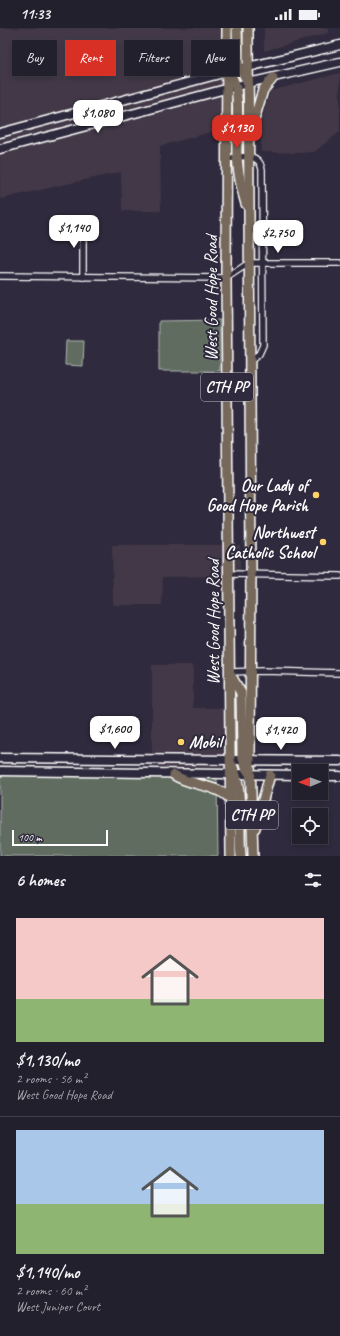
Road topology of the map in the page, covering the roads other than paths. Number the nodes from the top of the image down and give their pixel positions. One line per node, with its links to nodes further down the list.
1 (227, 28): 4 (main road)
2 (237, 28): 7 (main road)
3 (248, 28): 7 (main road)
4 (227, 40)
5 (340, 45): 7 (main road)
6 (340, 62): 11 (main road)
7 (244, 68): 8 (main road); 12 (main road)
8 (239, 69)
9 (212, 76): 14 (main road)
10 (230, 76): 13 (main road)
11 (273, 78): 12 (main road); 15 (main road)
12 (248, 83): 13 (main road); 15 (main road, CTH PP)
13 (232, 89): 16 (main road); 17 (main road); 19 (main road, West Good Hope Road / CTH PP)
14 (0, 133)
15 (249, 139): 18 (main road, CTH PP)
16 (0, 150)
17 (237, 158): 18 (street); 19 (street); 20 (main road)
18 (253, 158): 20 (main road, CTH PP); 23 (street)
19 (227, 159): 27 (main road, West Good Hope Road / CTH PP)
20 (249, 213): 22 (main road, CTH PP)
21 (83, 222): 26 (street)
22 (250, 263): 23 (street); 27 (street); 28 (main road, CTH PP)
23 (263, 263): 24 (street); 28 (street)
24 (340, 263)
25 (0, 276): 26 (street)
26 (83, 277): 27 (street)
27 (226, 278): 29 (main road, West Good Hope Road / CTH PP)
28 (250, 361): 30 (main road, CTH PP)
29 (228, 574): 30 (street); 32 (main road, West Good Hope Road / CTH PP)
30 (251, 574): 31 (street); 33 (main road, CTH PP)
31 (340, 576)
32 (229, 672): 33 (street); 36 (main road, West Good Hope Road / CTH PP); 37 (main road)
33 (251, 672): 34 (street); 37 (main road, CTH PP)
34 (340, 673)
35 (0, 758): 36 (main road)
36 (229, 760): 37 (main road); 41 (main road)
37 (247, 761): 38 (main road); 42 (main road, CTH PP)
38 (340, 761)
39 (0, 772): 40 (main road)
40 (174, 775): 41 (main road); 47 (main road)
41 (233, 775): 42 (main road); 47 (main road, CTH PP); 50 (main road)
42 (251, 775): 43 (main road); 48 (main road, CTH PP)
43 (270, 775): 44 (main road); 48 (main road)
44 (292, 775)
45 (328, 776): 46 (main road)
46 (340, 776)
47 (230, 798): 49 (main road, CTH PP)
48 (252, 835): 51 (main road, CTH PP)
49 (231, 856)
50 (241, 856)
51 (253, 856)

